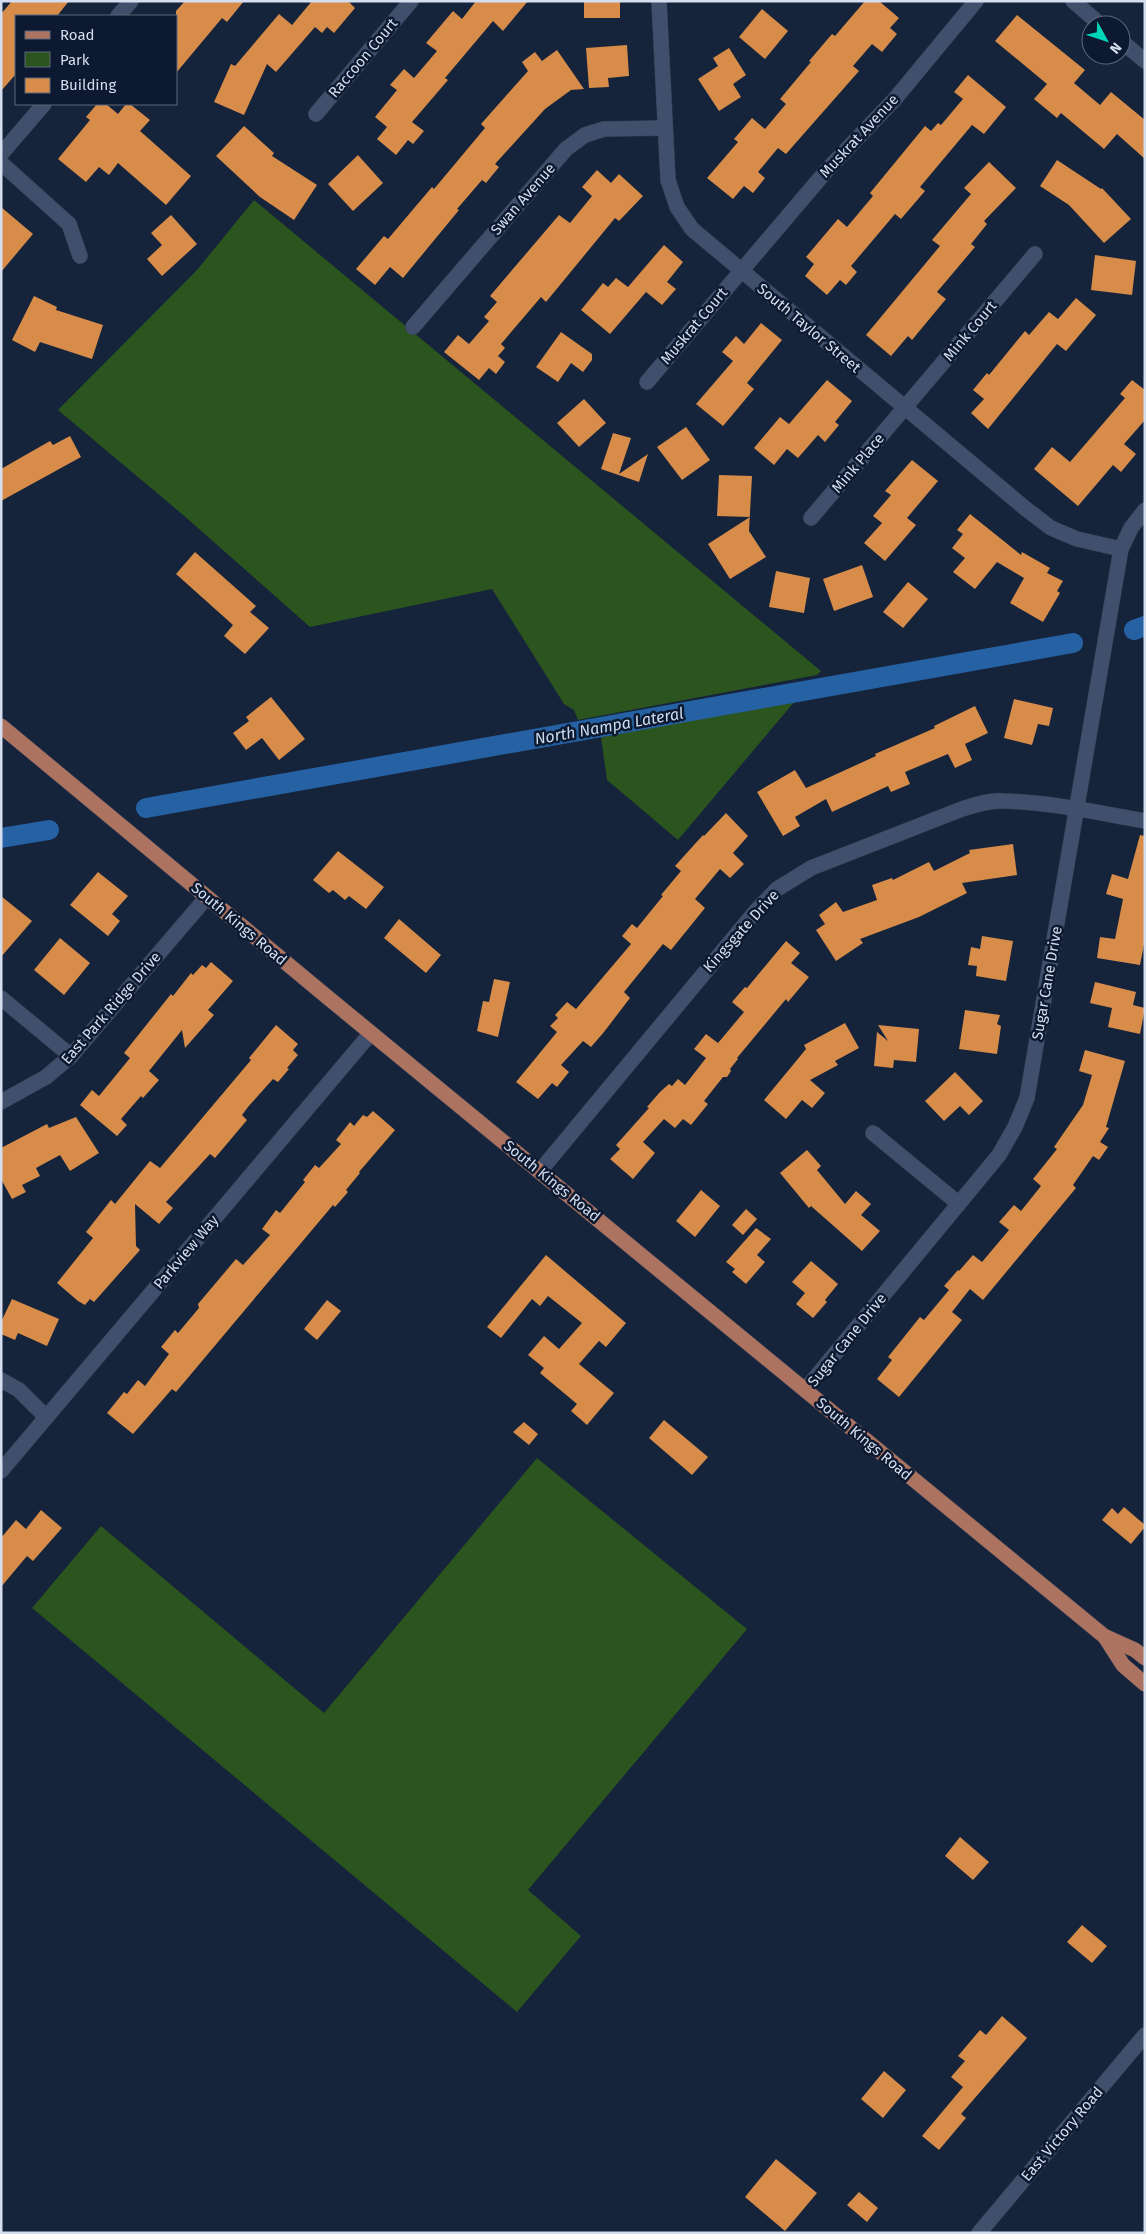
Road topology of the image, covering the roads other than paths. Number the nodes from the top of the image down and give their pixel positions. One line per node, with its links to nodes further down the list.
1 (131, 1): 6 (street)
2 (411, 1): 11 (street, Raccoon Court)
3 (976, 1): 17 (street, Muskrat Avenue)
4 (1073, 1): 7 (street)
5 (663, 2): 12 (street, South Taylor Street)
6 (119, 15)
7 (1089, 15)
8 (1131, 49): 9 (street)
9 (1145, 61)
10 (43, 105): 13 (street)
11 (316, 114)
12 (664, 128): 17 (street, South Taylor Street); 18 (street, Swan Avenue)
13 (1, 154)
14 (1, 163): 16 (street)
15 (1035, 254): 20 (street, Mink Court)
16 (80, 256)
17 (740, 270): 19 (street, Muskrat Court); 20 (street, South Taylor Street)
18 (413, 328)
19 (647, 382)
20 (905, 408): 22 (street, Mink Place); 23 (street, South Taylor Street)
21 (1145, 510): 23 (street, Sugar Cane Drive)
22 (811, 518)
23 (1121, 549): 25 (street, Sugar Cane Drive)
24 (1, 726): 27 (main road, South Kings Road)
25 (1077, 810): 26 (street, Kingsgate Drive); 33 (street, Kingsgate Drive); 34 (street, Sugar Cane Drive)
26 (1145, 821)
27 (207, 897): 29 (main road, South Kings Road); 30 (street, East Park Ridge Drive)
28 (1, 998): 30 (street)
29 (371, 1033): 33 (main road, South Kings Road); 37 (street, Parkview Way)
30 (71, 1056): 31 (street, East Park Ridge Drive)
31 (1, 1102)
32 (873, 1133): 34 (street)
33 (540, 1171): 36 (main road, South Kings Road)
34 (959, 1204): 36 (street, Sugar Cane Drive)
35 (1, 1380): 37 (street)
36 (805, 1390): 39 (main road, South Kings Road)
37 (46, 1417): 38 (street, Parkview Way)
38 (1, 1471)
39 (1104, 1636): 40 (main road, South Kings Road); 41 (main road, South Kings Road)
40 (1145, 1658)
41 (1145, 1684)
42 (1145, 2034): 43 (street, East Victory Road)
43 (979, 2233)

